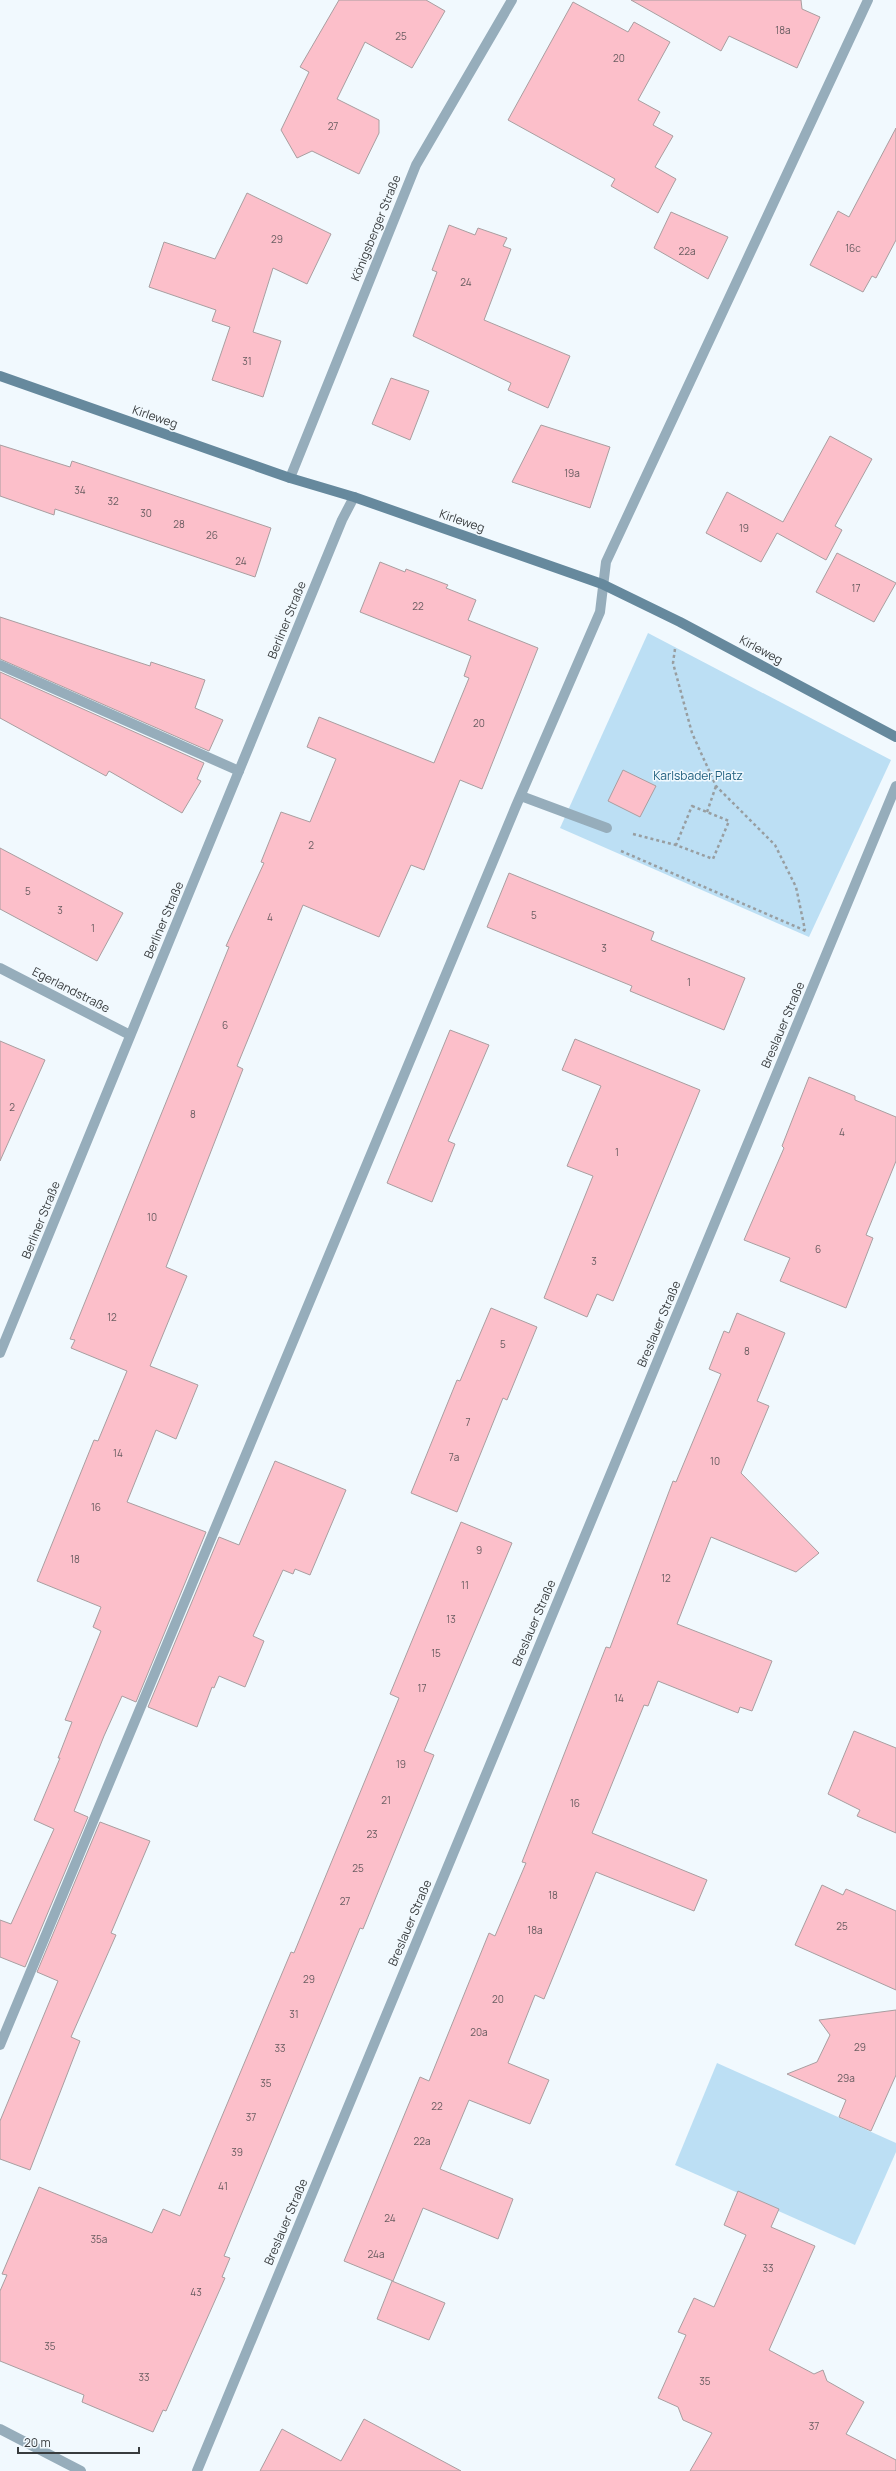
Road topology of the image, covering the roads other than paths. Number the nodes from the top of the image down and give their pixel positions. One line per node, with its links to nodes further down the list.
1 (512, 0): 4 (street, Königsberger Straße)
2 (868, 0): 6 (street)
3 (0, 376): 4 (street, Kirleweg)
4 (290, 478): 5 (street, Kirleweg)
5 (354, 498): 6 (street, Kirleweg); 9 (street, Berliner Straße)
6 (602, 584): 8 (street, Kirleweg); 11 (street)
7 (0, 665): 9 (street)
8 (896, 737)
9 (239, 771): 14 (street, Berliner Straße)
10 (896, 786): 19 (street, Breslauer Straße)
11 (521, 796): 12 (street); 16 (street)
12 (607, 828)
13 (0, 968): 14 (street, Egerlandstraße)
14 (130, 1035): 15 (street, Berliner Straße)
15 (0, 1353)
16 (0, 2045)
17 (0, 2429): 18 (street)
18 (81, 2471)
19 (197, 2471)

